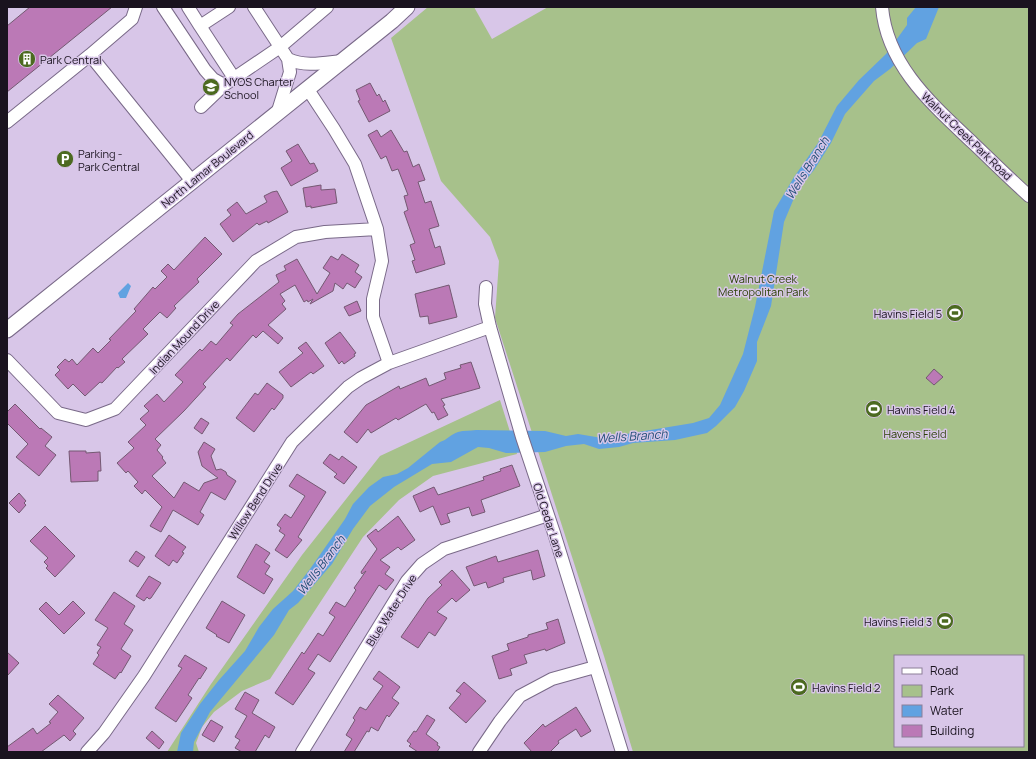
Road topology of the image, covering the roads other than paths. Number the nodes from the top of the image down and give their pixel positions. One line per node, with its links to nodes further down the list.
1 (136, 7): 11 (street)
2 (164, 7): 14 (street)
3 (188, 7): 9 (street)
4 (229, 7): 9 (street)
5 (254, 7): 10 (street)
6 (327, 7): 10 (street)
7 (407, 7): 13 (main road, North Lamar Boulevard)
8 (882, 7): 20 (street, Walnut Creek Park Road)
9 (200, 26): 14 (street)
10 (280, 47): 12 (street); 14 (street)
11 (90, 55): 18 (street); 19 (street)
12 (288, 60): 13 (street); 17 (street)
13 (341, 61): 15 (main road, North Lamar Boulevard)
14 (229, 81): 16 (street)
15 (308, 88): 17 (main road, North Lamar Boulevard); 21 (street)
16 (201, 107)
17 (278, 112): 19 (main road, North Lamar Boulevard)
18 (7, 122)
19 (192, 181): 24 (main road, North Lamar Boulevard)
20 (1029, 196)
21 (377, 229): 25 (street, Indian Mound Drive); 26 (street)
22 (486, 286): 23 (street, Old Cedar Lane)
23 (490, 327): 26 (street, Willow Bend Drive); 27 (street, Old Cedar Lane)
24 (7, 330)
25 (7, 360)
26 (389, 362): 29 (street, Willow Bend Drive)
27 (548, 515): 28 (street, Old Cedar Lane); 30 (street, Blue Water Drive)
28 (595, 666): 31 (street); 32 (street, Old Cedar Lane)
29 (87, 752)
30 (302, 752)
31 (479, 752)
32 (622, 752)

